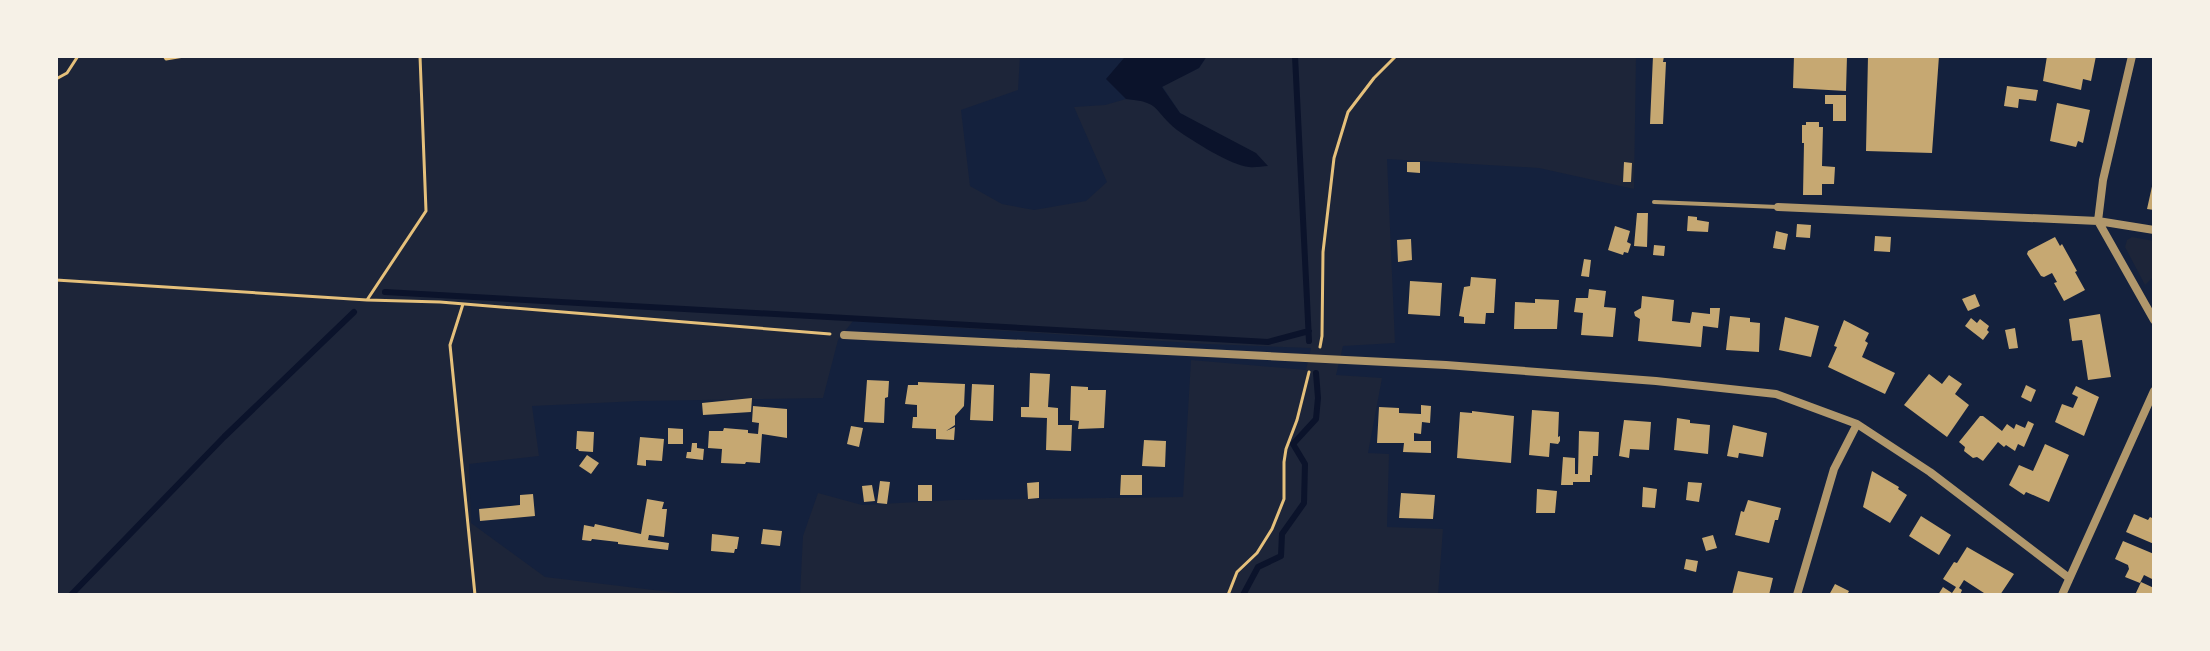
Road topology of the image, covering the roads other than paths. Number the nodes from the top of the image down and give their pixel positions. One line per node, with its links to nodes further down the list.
1 (2132, 56): 4 (street)
2 (1654, 202): 3 (lane)
3 (1778, 207): 4 (street)
4 (2098, 221): 5 (street); 6 (street)
5 (2154, 230)
6 (2154, 320)
7 (844, 335): 9 (street)
8 (2154, 391): 10 (street)
9 (1857, 424): 10 (street); 11 (street)
10 (2069, 578): 12 (street)
11 (1797, 595)
12 (2062, 595)

